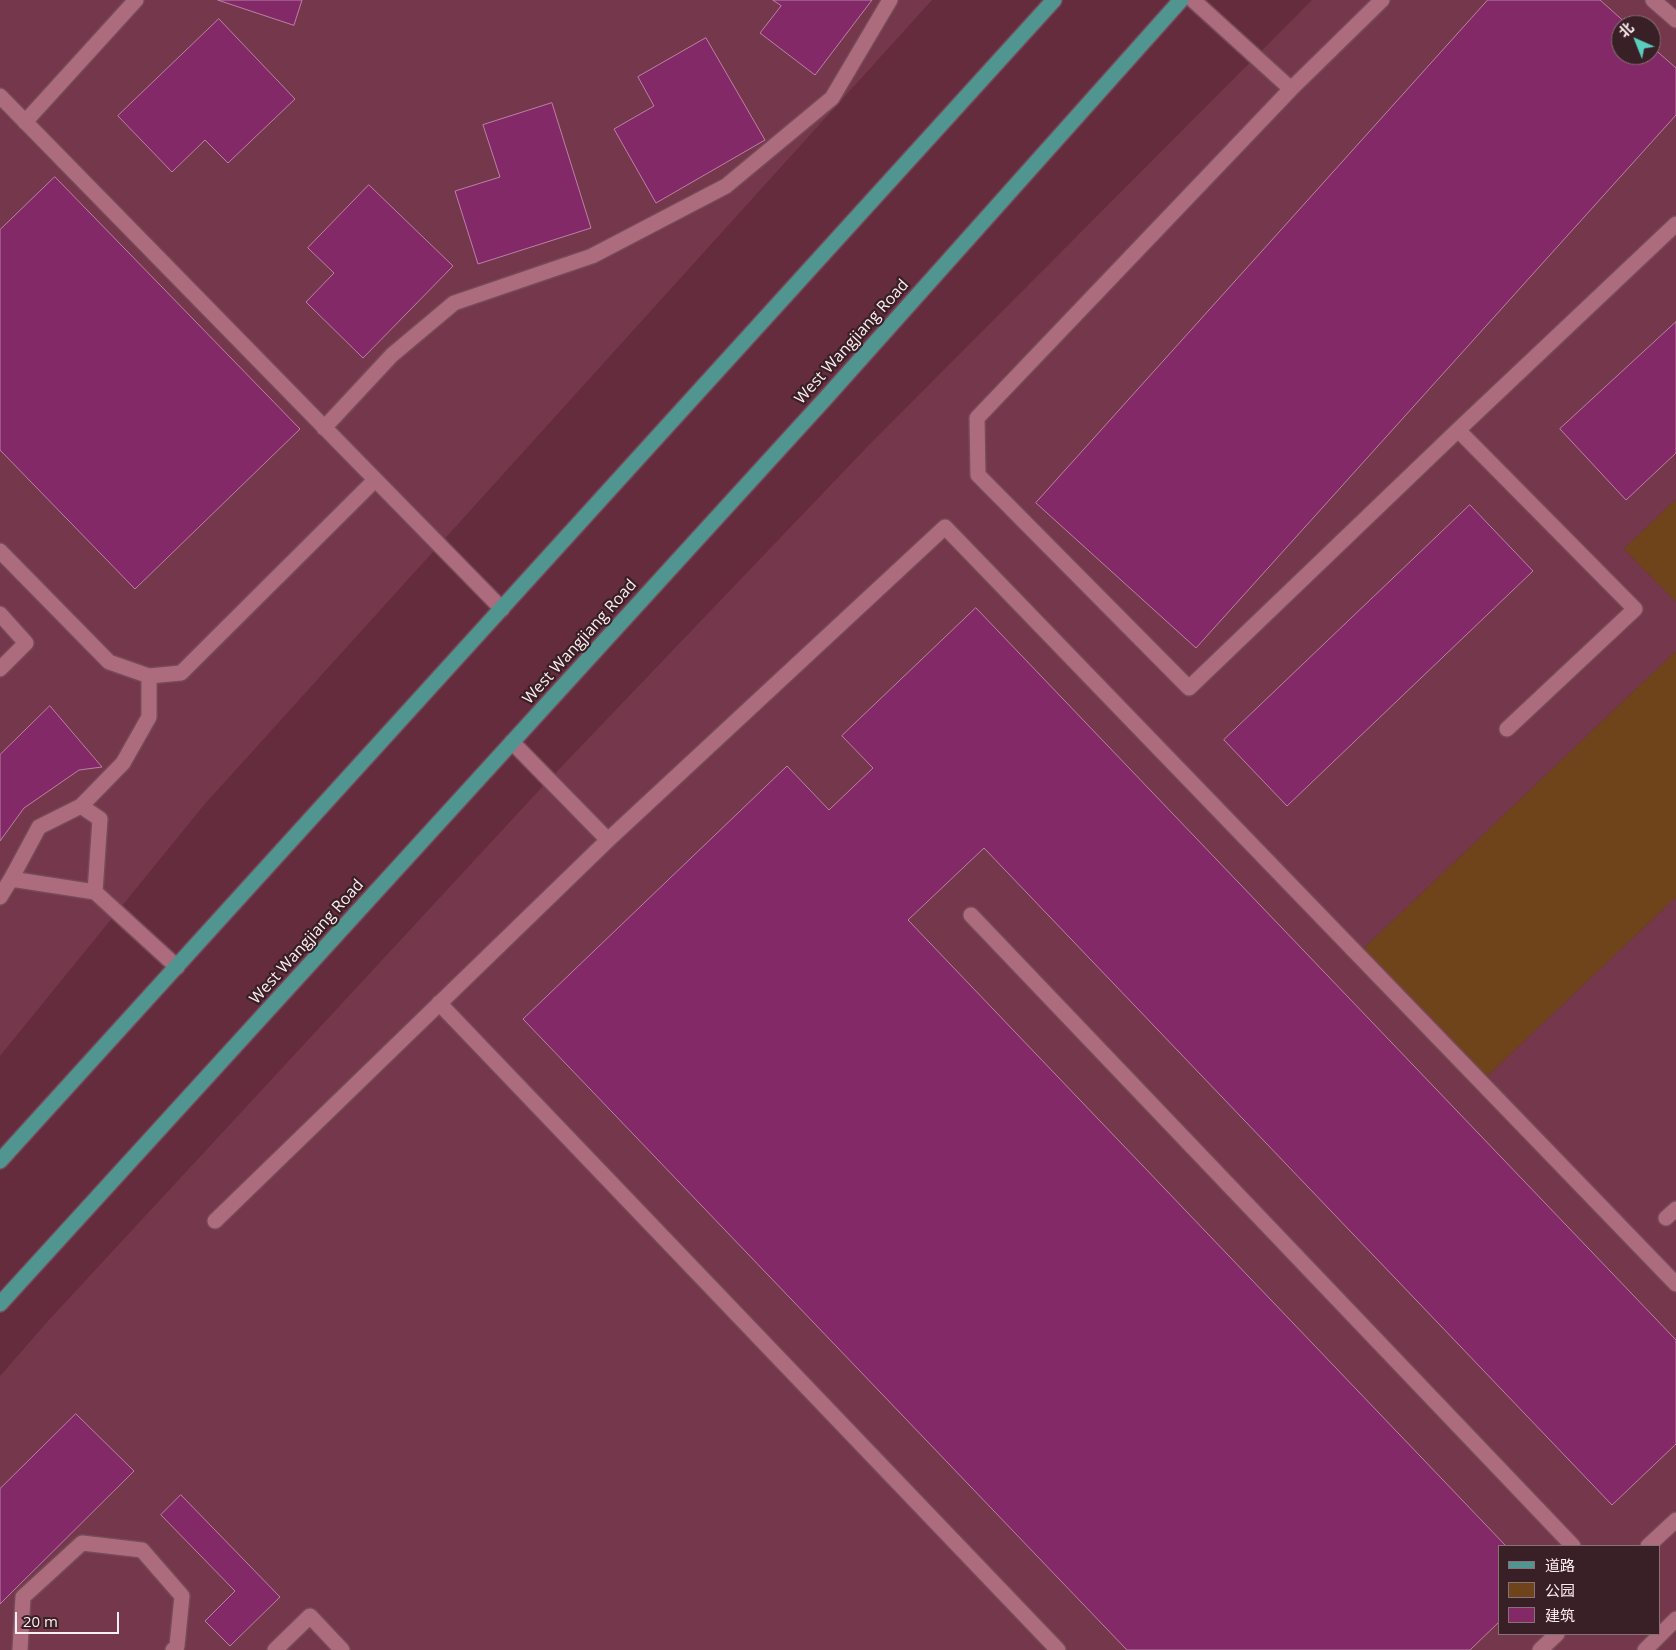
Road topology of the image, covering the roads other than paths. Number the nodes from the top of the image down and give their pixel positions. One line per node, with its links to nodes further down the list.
1 (136, 0): 11 (street)
2 (890, 0): 13 (street)
3 (1054, 0): 17 (main road)
4 (1181, 0): 22 (main road, West Wangjiang Road)
5 (1193, 0): 9 (street)
6 (1382, 0): 9 (street)
7 (1653, 0): 8 (street)
8 (1676, 20)
9 (1291, 89): 14 (street)
10 (0, 96): 11 (street)
11 (25, 122): 13 (street)
12 (1676, 224): 14 (street)
13 (324, 428): 15 (street)
14 (1458, 430): 21 (street)
15 (375, 480): 17 (street); 20 (street)
16 (0, 551): 20 (street)
17 (502, 609): 29 (main road)
18 (0, 614): 19 (street)
19 (0, 669)
20 (149, 676): 23 (street)
21 (1507, 728)
22 (512, 742): 24 (street); 34 (main road, West Wangjiang Road)
23 (81, 806): 25 (street); 26 (street)
24 (608, 840): 30 (street); 33 (street)
25 (12, 879): 26 (street); 27 (street)
26 (96, 892): 29 (street)
27 (0, 897)
28 (972, 915): 36 (street)
29 (176, 967): 31 (main road)
30 (439, 1003): 32 (street); 46 (street)
31 (0, 1161)
32 (215, 1221)
33 (1676, 1284)
34 (0, 1304)
35 (1676, 1520): 37 (street)
36 (1572, 1545)
37 (1649, 1545)
38 (1676, 1619): 39 (street)
39 (1661, 1634)
40 (1556, 1635): 47 (street)
41 (1660, 1635): 48 (street)
42 (20, 1650): 43 (street)
43 (174, 1650)
44 (275, 1650): 45 (street)
45 (342, 1650)
46 (1058, 1650)
47 (1540, 1650)
48 (1645, 1650)

